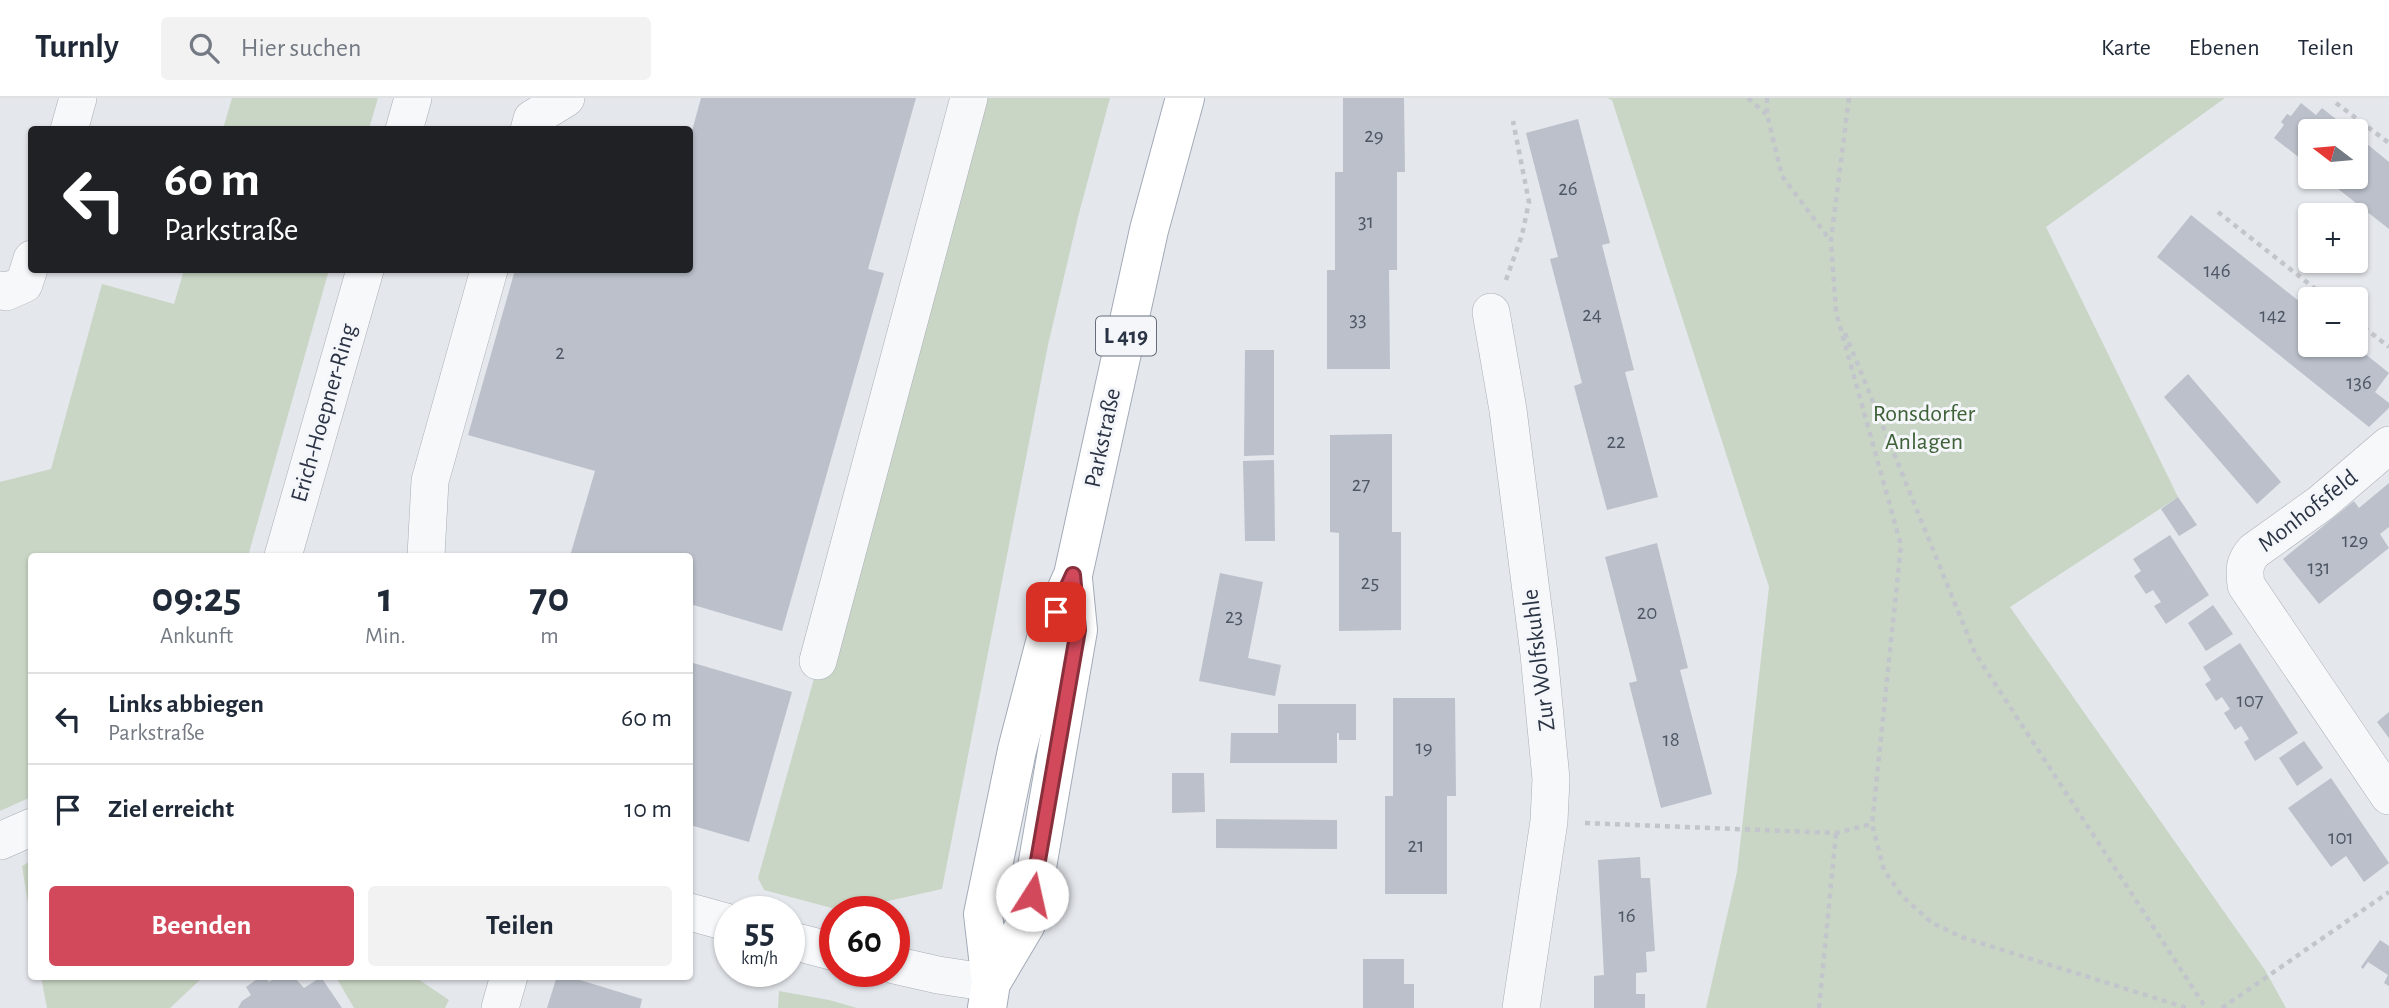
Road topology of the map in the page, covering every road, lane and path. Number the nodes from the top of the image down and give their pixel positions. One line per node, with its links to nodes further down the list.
1 (78, 98): 12 (street)
2 (414, 98): 13 (street)
3 (566, 98): 14 (street)
4 (969, 98): 30 (street)
5 (1185, 98): 42 (main road, Parkstraße / L 419)
6 (1748, 98): 10 (path)
7 (1767, 98): 10 (path)
8 (1849, 98): 17 (path)
9 (2336, 103): 15 (path)
10 (1767, 114): 17 (path)
11 (1513, 121): 23 (path)
12 (70, 126)
13 (405, 126)
14 (530, 126)
15 (2389, 143)
16 (2218, 212): 21 (path)
17 (1831, 240): 24 (path)
18 (28, 272): 22 (street)
19 (364, 273): 28 (street, Erich-Hoepner-Ring)
20 (488, 273): 29 (street)
21 (2313, 287)
22 (0, 290)
23 (1491, 312): 32 (street, Zur Wolfskuhle)
24 (1836, 312): 33 (path); 47 (path)
25 (2368, 330): 26 (path)
26 (2389, 347)
27 (2389, 445): 31 (street, Monhofsfeld)
28 (284, 553)
29 (426, 553)
30 (818, 661)
31 (2389, 796)
32 (1549, 821): 35 (path); 44 (street, Zur Wolfskuhle)
33 (1872, 824): 35 (path); 46 (path)
34 (28, 829): 36 (street)
35 (1836, 833): 45 (path)
36 (0, 841)
37 (2389, 892): 48 (path)
38 (693, 913): 39 (street)
39 (714, 919)
40 (910, 969): 42 (street)
41 (508, 980): 43 (street)
42 (989, 995)
43 (500, 1008)
44 (1521, 1008)
45 (1819, 1008)
46 (2187, 1008)
47 (2206, 1008)
48 (2221, 1008)

